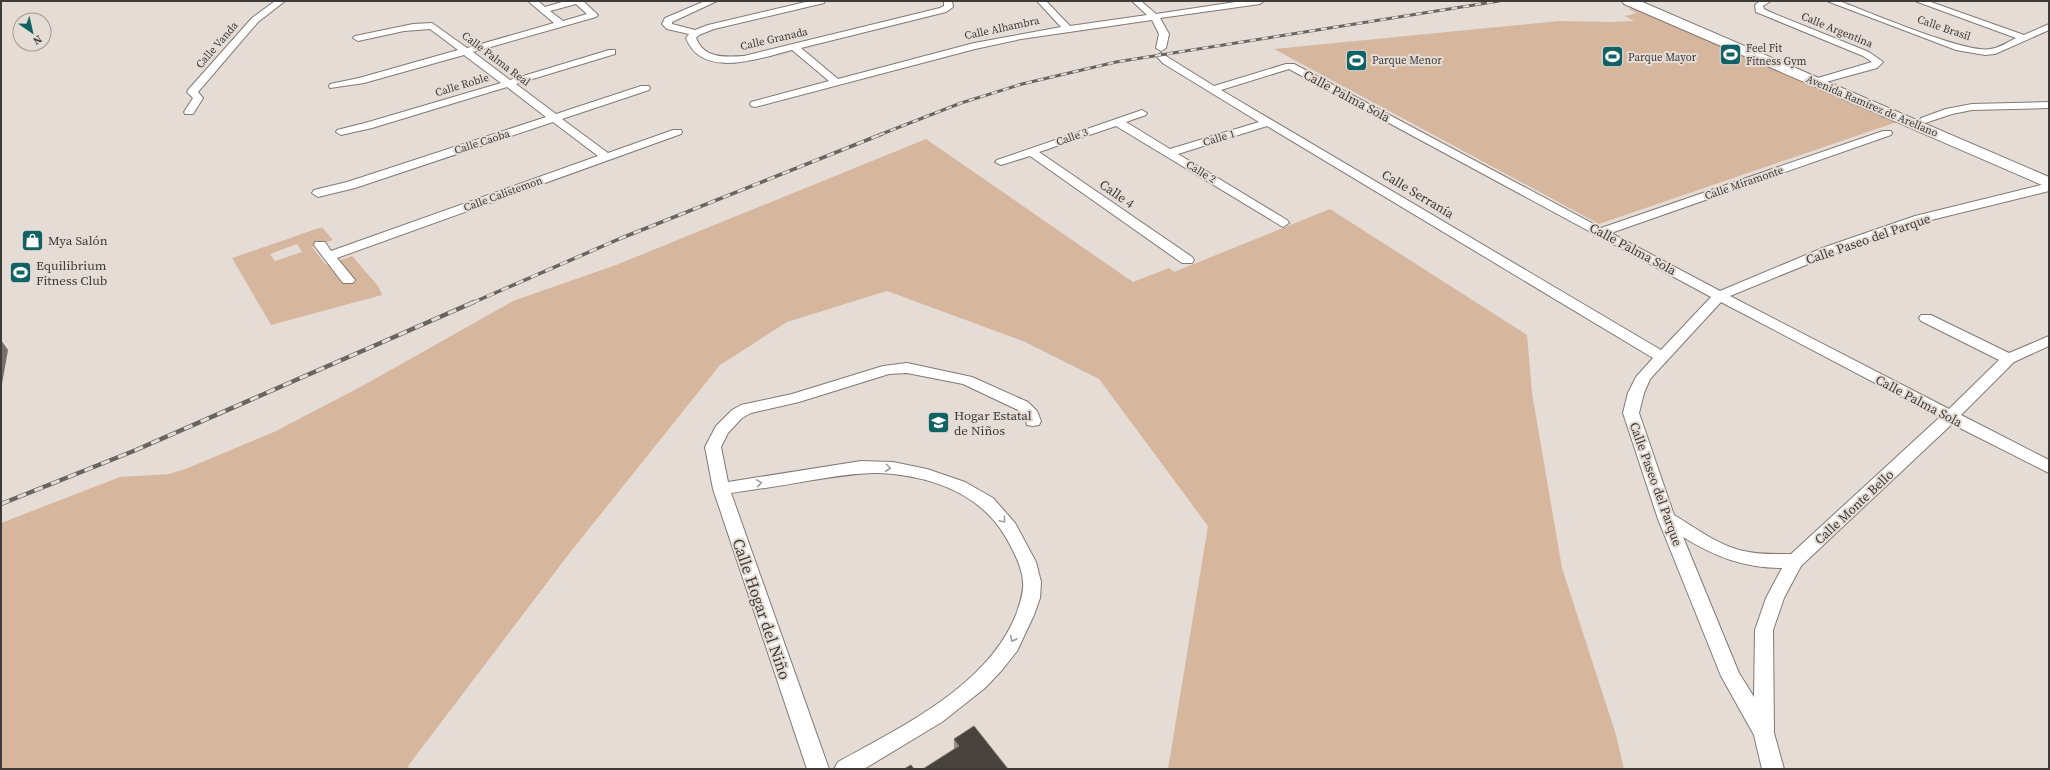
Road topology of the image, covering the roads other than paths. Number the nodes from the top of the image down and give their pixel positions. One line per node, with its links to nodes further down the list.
1 (281, 1): 34 (street, Calle Vanda)
2 (532, 1): 15 (street)
3 (575, 1): 15 (street)
4 (578, 1): 17 (street)
5 (713, 1): 20 (street)
6 (821, 1): 20 (street)
7 (948, 1): 23 (street, Calle Granada)
8 (1041, 1): 19 (street)
9 (1136, 1): 16 (street)
10 (1260, 1): 16 (street, Calle Alhambra)
11 (1629, 1): 27 (street, Avenida Ramírez de Arellano)
12 (1767, 1): 27 (street, Calle Argentina)
13 (1831, 1): 22 (street, Calle Brasil)
14 (1919, 1): 22 (street)
15 (542, 10): 17 (street)
16 (1152, 16): 19 (street, Calle Alhambra); 31 (street, Calle Serranía)
17 (561, 24): 24 (street)
18 (2049, 27): 22 (street, Calle Brasil)
19 (1067, 28): 26 (street, Calle Alhambra)
20 (696, 33): 23 (street, Calle Granada)
21 (358, 38): 24 (street, Calle Palma Real)
22 (2024, 38)
23 (794, 47): 26 (street)
24 (466, 51): 28 (street, Calle Palma Real); 29 (street)
25 (612, 52): 28 (street, Calle Roble)
26 (836, 82): 32 (street, Calle Alhambra)
27 (1815, 82): 47 (street, Avenida Ramírez de Arellano)
28 (508, 83): 36 (street, Calle Palma Real); 40 (street, Calle Roble)
29 (334, 86)
30 (645, 88): 36 (street, Calle Caoba)
31 (1213, 88): 39 (street, Calle Serranía); 51 (street, Calle Palma Sola)
32 (755, 104)
33 (2049, 105): 37 (street)
34 (189, 112)
35 (1142, 113): 38 (street, Calle 3)
36 (554, 118): 45 (street, Calle Palma Real); 49 (street, Calle Caoba)
37 (1925, 120)
38 (1118, 122): 43 (street, Calle 3); 44 (street, Calle 2)
39 (1269, 122): 44 (street, Calle 1); 59 (street, Calle Serranía)
40 (341, 132)
41 (677, 132): 45 (street, Calle Calistemon)
42 (1886, 133): 51 (street, Calle Miramonte)
43 (1030, 151): 46 (street, Calle 3); 54 (street, Calle 4)
44 (1170, 153): 50 (street, Calle 2)
45 (606, 157): 53 (street, Calle Calistemon)
46 (1001, 162)
47 (2049, 183)
48 (2049, 187): 56 (street, Calle Paseo del Parque)
49 (318, 193)
50 (1283, 223)
51 (1601, 232): 56 (street, Calle Palma Sola)
52 (320, 244): 53 (street)
53 (329, 256): 55 (street)
54 (1187, 260)
55 (348, 280)
56 (1719, 296): 59 (street, Calle Paseo del Parque); 61 (street, Calle Palma Sola)
57 (1926, 318): 60 (street)
58 (2049, 340): 60 (street, Calle Monte Bello)
59 (1661, 356): 65 (street, Calle Paseo del Parque)
60 (2009, 359): 61 (street, Calle Monte Bello)
61 (1950, 417): 63 (street, Calle Palma Sola); 66 (street, Calle Monte Bello)
62 (1033, 421): 64 (street, Calle Hogar del Niño)
63 (2049, 467)
64 (721, 489): 68 (street, Calle Hogar del Niño); 69 (street, one-way to 69)
65 (1667, 519): 66 (street); 67 (street, Calle Paseo del Parque)
66 (1795, 561): 67 (street, Calle Monte Bello)
67 (1764, 733): 70 (street, Calle Paseo del Parque)
68 (818, 769)
69 (844, 769)
70 (1773, 769)

